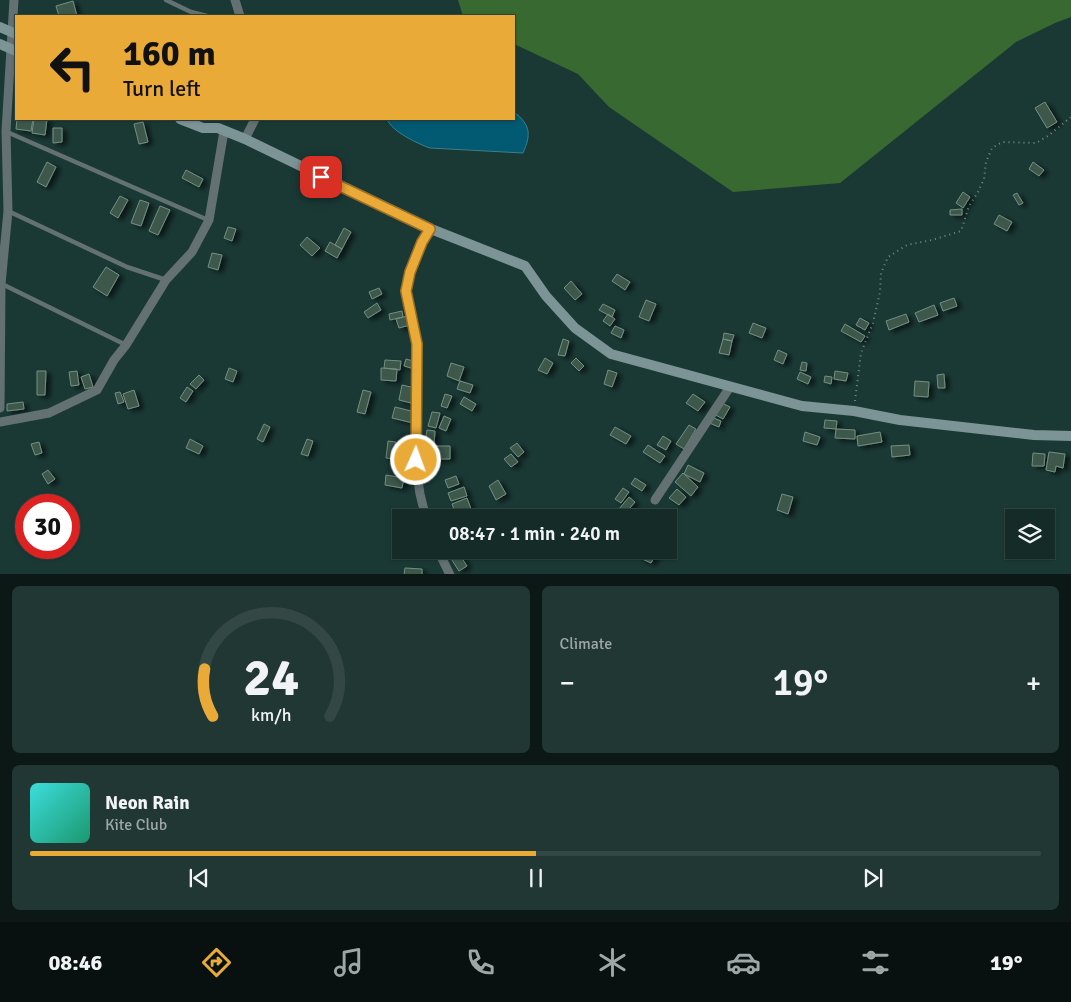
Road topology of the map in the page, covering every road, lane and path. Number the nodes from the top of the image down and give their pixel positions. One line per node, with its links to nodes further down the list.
1 (14, 0): 7 (street)
2 (166, 0): 4 (lane)
3 (235, 0): 5 (street)
4 (203, 15)
5 (240, 15)
6 (0, 27): 7 (main road)
7 (14, 33): 9 (street)
8 (0, 44): 9 (main road)
9 (13, 50): 14 (street)
10 (1071, 117): 24 (path)
11 (183, 120): 13 (main road)
12 (254, 120): 15 (street)
13 (218, 126): 15 (main road); 17 (street)
14 (6, 131): 16 (street); 17 (lane)
15 (245, 139): 18 (main road)
16 (8, 211): 19 (lane); 20 (street)
17 (209, 220): 19 (street)
18 (430, 229): 22 (main road); 28 (street)
19 (166, 280): 21 (street)
20 (1, 284): 21 (lane); 23 (street)
21 (126, 345): 25 (street)
22 (730, 387): 24 (main road); 27 (street)
23 (0, 408)
24 (854, 411): 26 (main road)
25 (0, 422)
26 (1071, 436)
27 (656, 500)
28 (424, 509)
29 (442, 559): 30 (street)
30 (450, 574)

